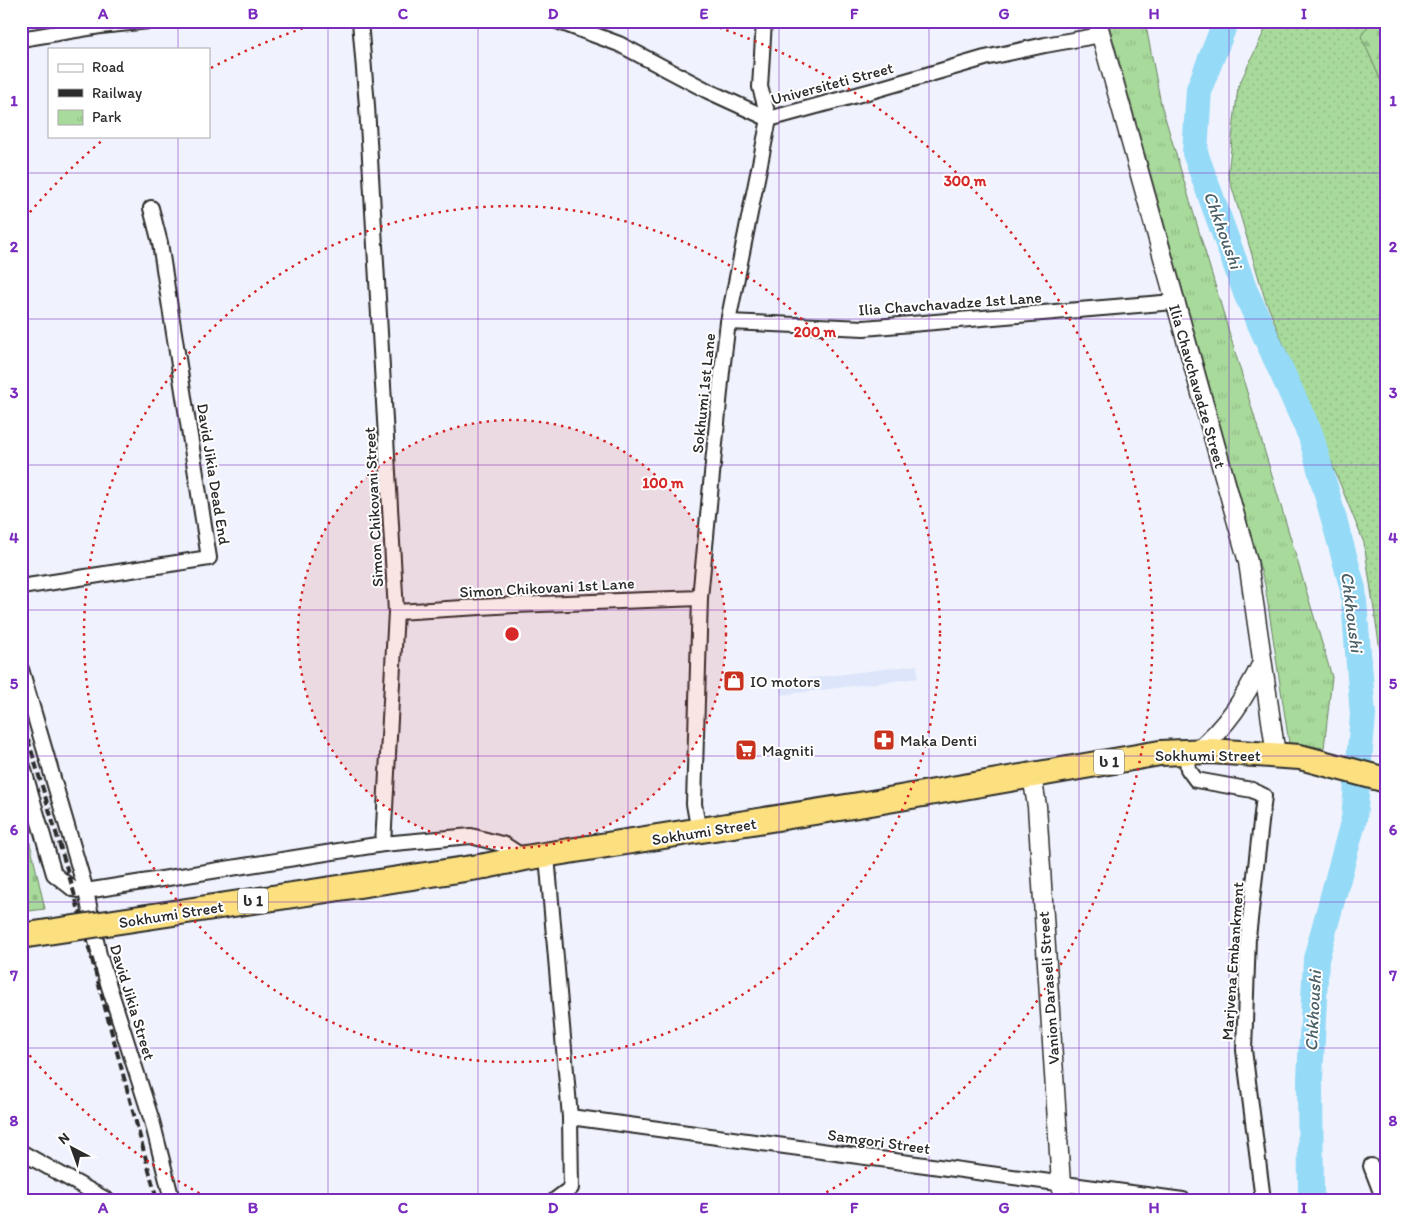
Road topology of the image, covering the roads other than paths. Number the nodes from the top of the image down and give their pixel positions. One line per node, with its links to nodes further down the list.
1 (149, 21): 6 (street)
2 (360, 21): 13 (street, Simon Chikovani Street)
3 (557, 21): 7 (street, Universiteti Street)
4 (764, 21): 7 (street, Sokhumi 1st Lane)
5 (1099, 28): 7 (street, Universiteti Street); 9 (street, Ilia Chavchavadze Street)
6 (21, 39)
7 (769, 119): 10 (street, Sokhumi 1st Lane)
8 (151, 208): 11 (street, David Jikia Dead End)
9 (1174, 302): 10 (street, Ilia Chavchavadze 1st Lane); 14 (street, Ilia Chavchavadze Street)
10 (728, 322): 12 (street, Sokhumi 1st Lane)
11 (21, 587)
12 (700, 598): 13 (street, Simon Chikovani 1st Lane); 21 (street, Sokhumi 1st Lane)
13 (396, 612): 22 (street, Simon Chikovani Street)
14 (1262, 663): 16 (street); 17 (street, Ilia Chavchavadze Street)
15 (21, 669): 24 (street, David Jikia Street)
16 (1191, 752): 17 (highway, Sokhumi Street / ს 1); 19 (highway, Sokhumi Street / ს 1); 35 (street, Marjvena Embankment)
17 (1276, 755): 20 (highway, Sokhumi Street / ს 1)
18 (21, 760): 24 (street)
19 (1032, 776): 21 (highway, Sokhumi Street / ს 1); 29 (street, Vanion Daraseli Street)
20 (1386, 780)
21 (699, 832): 23 (highway, Sokhumi Street / ს 1)
22 (383, 844): 23 (street); 24 (street)
23 (536, 857): 25 (highway, Sokhumi Street / ს 1, bridge); 26 (street)
24 (86, 891): 31 (street, David Jikia Street)
25 (21, 936)
26 (570, 1118): 29 (street, Samgori Street); 32 (street)
27 (21, 1152): 30 (street)
28 (1370, 1166): 36 (street)
29 (1061, 1182): 33 (street, Vanion Daraseli Street); 34 (street, Samgori Street)
30 (107, 1200)
31 (172, 1200)
32 (555, 1200)
33 (1062, 1200)
34 (1183, 1200)
35 (1264, 1200)
36 (1384, 1200)

